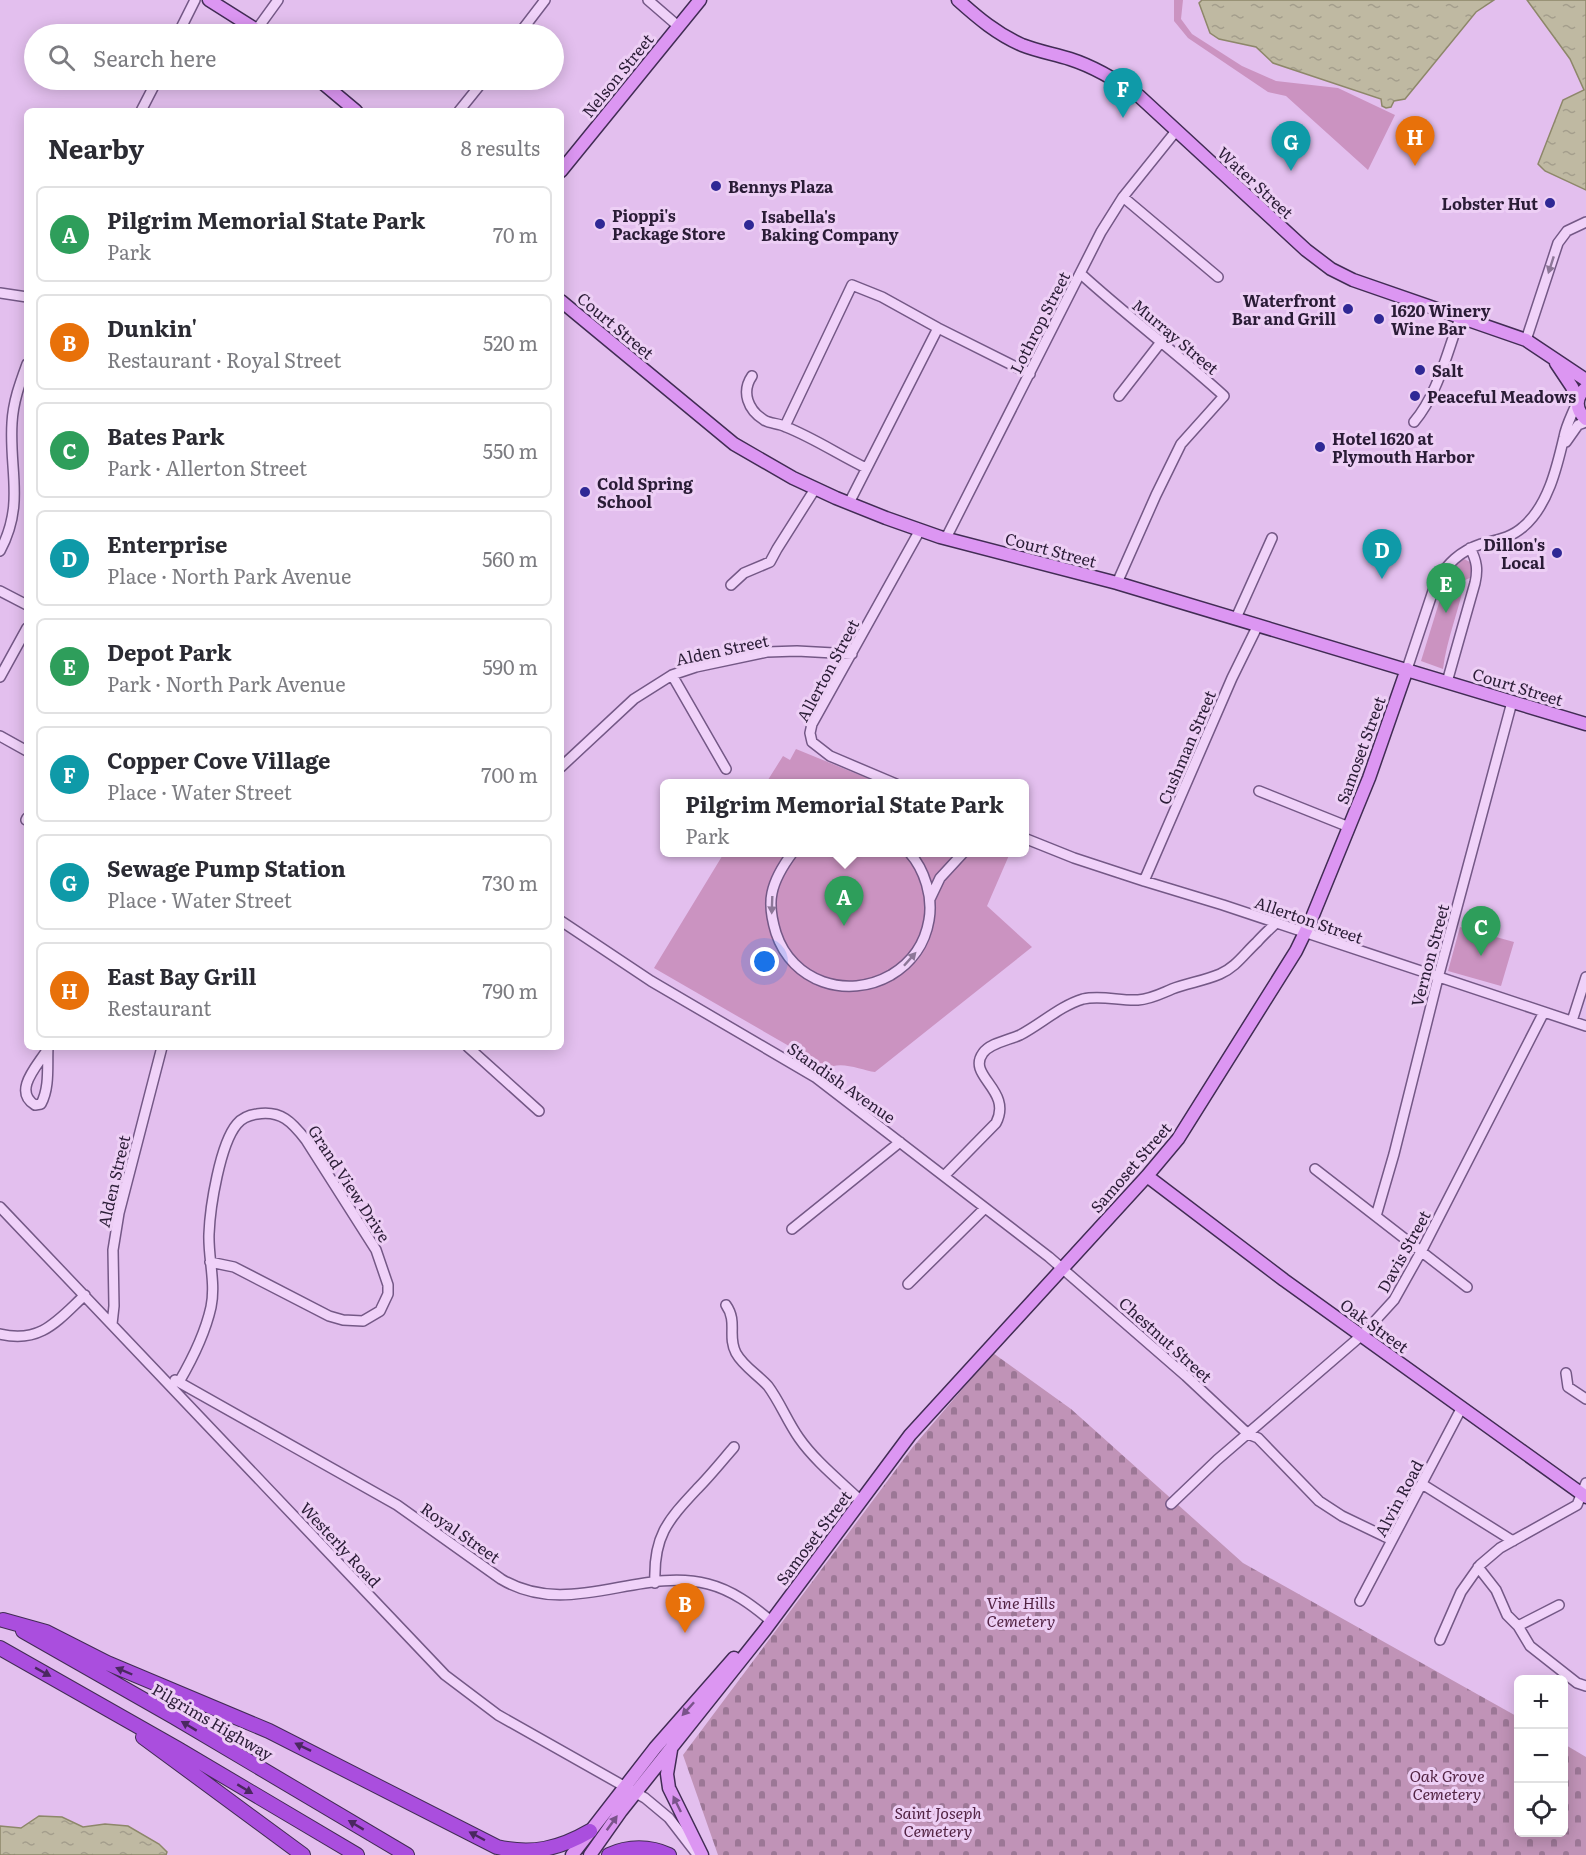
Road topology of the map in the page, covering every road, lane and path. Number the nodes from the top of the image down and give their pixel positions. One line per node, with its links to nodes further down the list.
1 (195, 0): 8 (street)
2 (209, 0): 9 (main road)
3 (279, 0): 10 (street)
4 (545, 0): 11 (street)
5 (648, 0): 12 (street)
6 (700, 0): 12 (main road, Nelson Street)
7 (958, 0): 19 (main road, Water Street)
8 (183, 24)
9 (247, 24)
10 (265, 24)
11 (527, 24)
12 (678, 26): 20 (main road, Nelson Street)
13 (152, 90): 16 (street)
14 (331, 90): 17 (main road)
15 (476, 90): 18 (street)
16 (143, 108)
17 (352, 108)
18 (461, 108)
19 (1176, 131): 21 (street, Lothrop Street); 28 (main road, Water Street)
20 (564, 167)
21 (1123, 197): 23 (street, Lothrop Street); 24 (street)
22 (1586, 222): 30 (street, one-way to 30)
23 (1081, 274): 31 (street, Murray Street); 34 (street, Lothrop Street)
24 (1218, 277)
25 (0, 293): 26 (street)
26 (24, 297)
27 (564, 303): 45 (main road, Court Street)
28 (1460, 318): 30 (main road, Water Street); 41 (street)
29 (938, 328): 34 (street); 42 (street); 44 (street)
30 (1526, 340): 32 (main road, Water Street)
31 (1161, 342): 38 (street); 52 (street, Murray Street)
32 (1551, 357): 36 (main road, Water Street); 39 (main road, Water Street)
33 (24, 373): 51 (street)
34 (1030, 374): 48 (street, Lothrop Street)
35 (752, 376): 42 (street)
36 (1586, 380)
37 (1586, 388): 39 (main road)
38 (1119, 396)
39 (1577, 401): 40 (main road, Water Street); 43 (street)
40 (1586, 420): 43 (street)
41 (1414, 422)
42 (785, 426): 44 (street)
43 (1563, 446): 50 (street)
44 (866, 468): 46 (street)
45 (815, 489): 46 (main road, Court Street); 53 (street)
46 (849, 503): 47 (main road, Court Street)
47 (920, 530): 48 (main road, Court Street); 59 (street, Allerton Street)
48 (946, 538): 52 (main road, Court Street)
49 (1272, 538): 56 (street)
50 (1470, 548): 60 (street); 63 (street)
51 (0, 551)
52 (1117, 583): 56 (main road, Court Street)
53 (732, 585)
54 (0, 591): 55 (street)
55 (24, 603)
56 (1236, 618): 57 (main road, Court Street)
57 (1258, 625): 60 (main road, Court Street); 77 (street, Cushman Street)
58 (24, 633): 62 (street)
59 (852, 654): 61 (street, Alden Street); 70 (street, Allerton Street)
60 (1407, 669): 63 (main road, Court Street); 72 (main road, Samoset Street)
61 (672, 675): 68 (street, Alden Street); 69 (street)
62 (0, 677)
63 (1447, 682): 64 (main road, Court Street)
64 (1512, 702): 65 (main road, Court Street); 83 (street, Vernon Street)
65 (1586, 724)
66 (0, 736): 67 (street)
67 (24, 749)
68 (564, 764)
69 (726, 769)
70 (886, 779)
71 (1259, 791): 72 (street)
72 (1349, 827): 81 (main road, Samoset Street)
73 (1029, 840): 77 (street, Allerton Street)
74 (791, 857): 78 (street, one-way to 78)
75 (912, 857): 78 (street)
76 (959, 857): 78 (street)
77 (1144, 881): 80 (street, Allerton Street)
78 (929, 901)
79 (564, 923): 92 (street, Standish Avenue)
80 (1276, 923): 81 (street, Allerton Street); 94 (street)
81 (1305, 932): 83 (street, Allerton Street); 95 (main road, Samoset Street)
82 (1586, 977): 85 (street)
83 (1438, 978): 84 (street, Allerton Street); 98 (street, Vernon Street)
84 (1544, 1012): 85 (street, Allerton Street); 100 (street, Davis Street)
85 (1572, 1021): 86 (street, Allerton Street)
86 (1586, 1026)
87 (47, 1050): 88 (street)
88 (48, 1050)
89 (161, 1050): 107 (street, Alden Street)
90 (471, 1050): 91 (street)
91 (539, 1110)
92 (900, 1142): 94 (street, Standish Avenue); 99 (street)
93 (1315, 1169): 98 (street)
94 (944, 1176): 97 (street, Standish Avenue)
95 (1147, 1176): 102 (main road, Samoset Street); 109 (main road, Oak Street)
96 (0, 1206): 105 (street, Westerly Road)
97 (985, 1208): 102 (street, Standish Avenue); 103 (street)
98 (1376, 1216): 100 (street)
99 (792, 1229)
100 (1422, 1250): 104 (street); 109 (street, Davis Street)
101 (210, 1262): 101 (street, Grand View Drive); 112 (street, Grand View Drive)
102 (1063, 1268): 115 (street, Chestnut Street); 119 (main road, Samoset Street)
103 (908, 1284)
104 (1467, 1287)
105 (85, 1295): 107 (street, Westerly Road); 108 (street)
106 (726, 1305): 119 (street)
107 (112, 1324): 110 (street, Westerly Road)
108 (0, 1334)
109 (1362, 1335): 114 (main road, Oak Street); 115 (street, Davis Street)
110 (155, 1368): 112 (street, Royal Street); 135 (street, Westerly Road)
111 (1566, 1373): 113 (street)
112 (179, 1382): 124 (street, Royal Street)
113 (1586, 1399)
114 (1461, 1409): 117 (street, Alvin Road); 118 (main road, Oak Street)
115 (1248, 1434): 120 (street, Davis Street); 121 (street, Chestnut Street)
116 (734, 1447): 124 (street)
117 (1422, 1484): 121 (street, Alvin Road); 122 (street)
118 (1584, 1491): 122 (street)
119 (860, 1500): 128 (main road, Samoset Street)
120 (1171, 1504)
121 (1392, 1540): 125 (street, Alvin Road)
122 (1514, 1541): 123 (street)
123 (1478, 1567): 129 (street); 130 (street)
124 (655, 1583): 128 (street, Royal Street)
125 (1360, 1601)
126 (1559, 1605): 129 (street)
127 (1, 1620): 136 (highway, one-way to 127); 139 (highway, Pilgrims Highway, one-way to 127)
128 (771, 1621): 134 (main road, Samoset Street); 135 (main road, Samoset Street, one-way to 135)
129 (1518, 1626): 132 (street)
130 (1440, 1640)
131 (0, 1648): 133 (highway, one-way to 133)
132 (1586, 1686)
133 (86, 1696): 137 (highway); 138 (highway, one-way to 138)
134 (671, 1748): 135 (main road, Samoset Street); 144 (main road, one-way to 134)
135 (631, 1790): 136 (main road, Samoset Street); 141 (main road, Samoset Street, one-way to 135); 144 (street, Westerly Road)
136 (590, 1831): 140 (main road, Samoset Street)
137 (303, 1855)
138 (357, 1855)
139 (407, 1855)
140 (572, 1855)
141 (590, 1855)
142 (609, 1855): 143 (highway)
143 (669, 1855)
144 (700, 1855)

